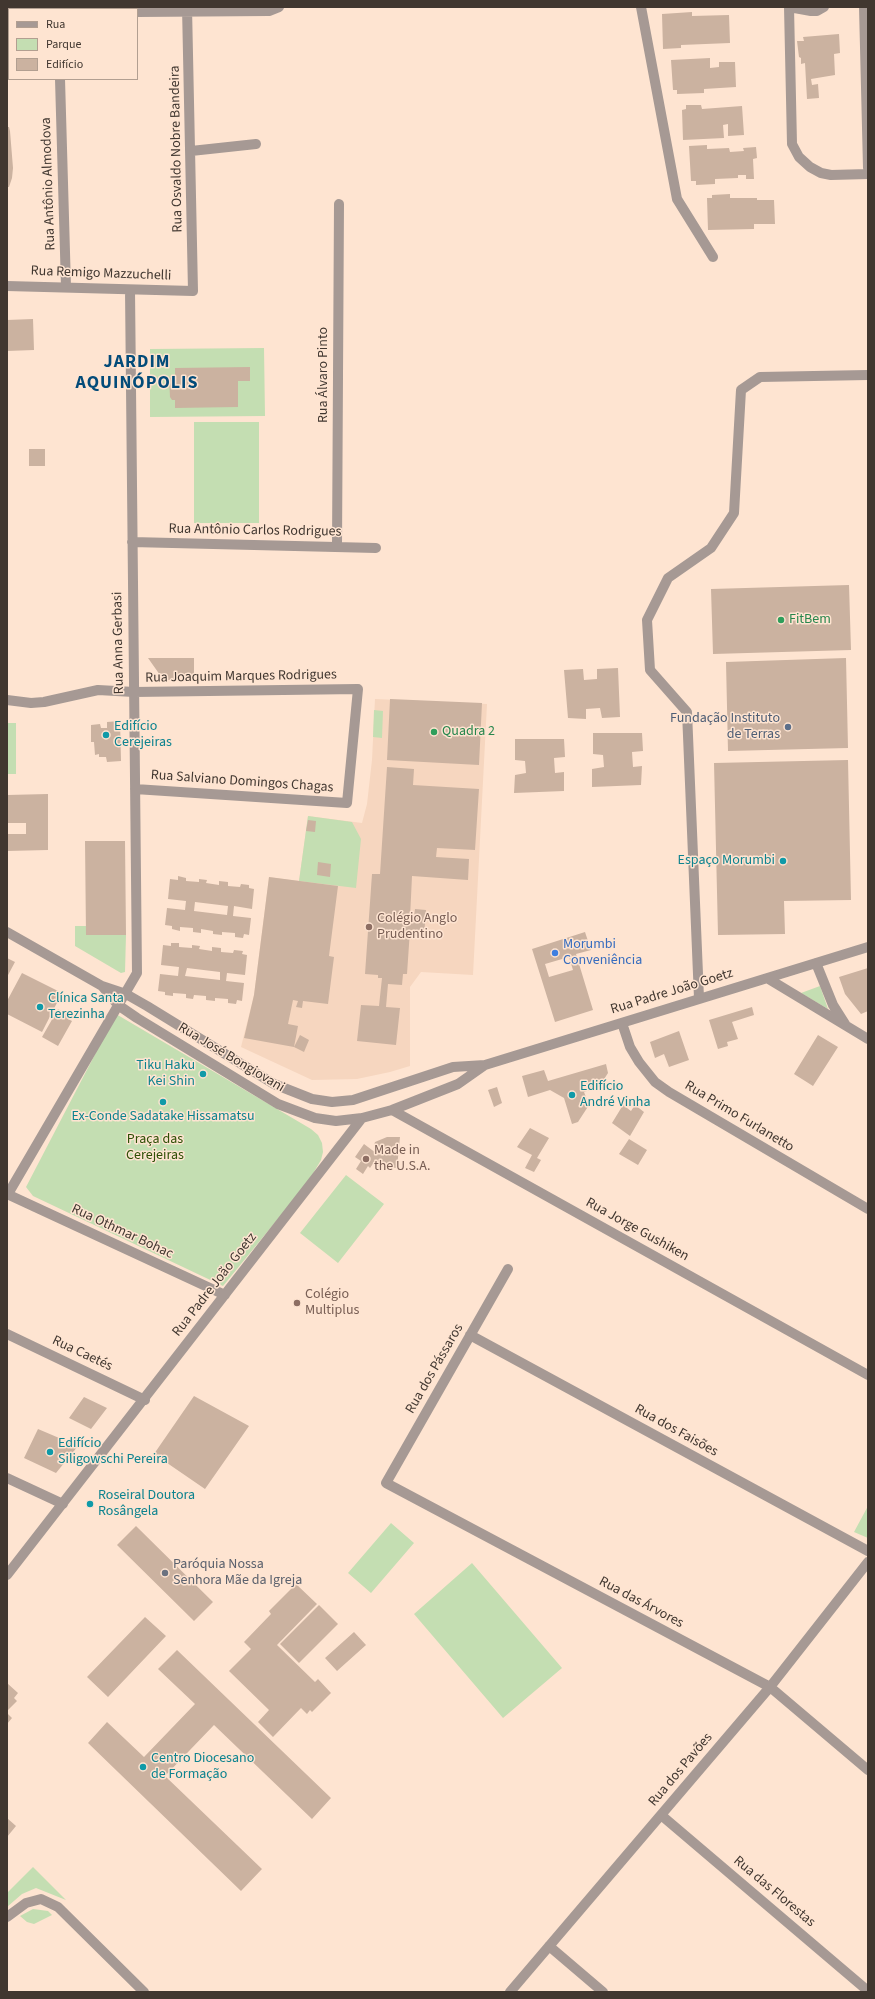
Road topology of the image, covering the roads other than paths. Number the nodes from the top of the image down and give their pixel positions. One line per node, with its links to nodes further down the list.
1 (279, 7): 6 (street)
2 (641, 7): 15 (street)
3 (789, 7): 4 (street); 13 (street)
4 (824, 7)
5 (864, 7): 9 (street)
6 (187, 9): 7 (street); 11 (street, Rua Osvaldo Nobre Bandeira)
7 (138, 12)
8 (60, 80): 17 (street, Rua Antônio Almodova)
9 (867, 118): 12 (street)
10 (256, 144): 11 (street)
11 (191, 151): 19 (street, Rua Osvaldo Nobre Bandeira)
12 (868, 168)
13 (868, 174)
14 (338, 204): 22 (street, Rua Álvaro Pinto)
15 (713, 257)
16 (7, 286): 17 (street, Rua Remigo Mazzuchelli)
17 (66, 287): 18 (street, Rua Remigo Mazzuchelli)
18 (130, 290): 19 (street, Rua Remigo Mazzuchelli); 21 (street, Rua Anna Gerbasi)
19 (194, 291)
20 (868, 375): 34 (street)
21 (132, 542): 22 (street, Rua Antônio Carlos Rodrigues); 24 (street, Rua Anna Gerbasi)
22 (337, 547): 23 (street, Rua Antônio Carlos Rodrigues)
23 (376, 548)
24 (134, 692): 25 (street, Rua Joaquim Marques Rodrigues); 26 (street, Rua Anna Gerbasi); 27 (street, Rua Joaquim Marques Rodrigues)
25 (7, 700)
26 (135, 789): 27 (street, Rua Salviano Domingos Chagas); 33 (street, Rua Anna Gerbasi)
27 (347, 803)
28 (7, 932): 32 (street, Rua José Bongiovani)
29 (868, 947): 30 (street, Rua Padre João Goetz)
30 (816, 963): 31 (street, Rua Padre João Goetz); 37 (street)
31 (767, 978): 34 (street, Rua Padre João Goetz); 37 (street)
32 (102, 986): 33 (street, Rua José Bongiovani); 35 (street, Rua José Bongiovani)
33 (126, 994): 35 (street, Rua Anna Gerbasi); 40 (street, Rua José Bongiovani)
34 (699, 998): 36 (street, Rua Padre João Goetz)
35 (118, 1005): 42 (street, Rua José Bongiovani); 43 (street, Rua Anna Gerbasi)
36 (622, 1023): 39 (street, Rua Padre João Goetz); 44 (street, Rua Primo Furlanetto)
37 (846, 1026): 38 (street)
38 (868, 1039)
39 (485, 1065): 40 (street, Rua Padre João Goetz); 41 (street, Rua Padre João Goetz)
40 (312, 1099)
41 (392, 1110): 42 (street, Rua Padre João Goetz); 49 (street, Rua Jorge Gushiken)
42 (362, 1118): 46 (street, Rua Padre João Goetz)
43 (8, 1194): 46 (street, Rua Othmar Bohac)
44 (868, 1209)
45 (508, 1269): 48 (street, Rua dos Pássaros)
46 (225, 1295): 50 (street, Rua Padre João Goetz)
47 (7, 1334): 50 (street, Rua Caetés)
48 (470, 1335): 52 (street, Rua dos Pássaros); 54 (street, Rua dos Faisões)
49 (867, 1371)
50 (145, 1400): 53 (street, Rua Padre João Goetz)
51 (7, 1478): 53 (street)
52 (386, 1483): 57 (street, Rua das Árvores)
53 (63, 1504): 56 (street, Rua Padre João Goetz)
54 (868, 1551)
55 (868, 1562): 57 (street, Rua dos Pavões)
56 (7, 1575)
57 (770, 1687): 58 (street, Rua das Árvores); 59 (street, Rua dos Pavões)
58 (868, 1770)
59 (661, 1815): 61 (street, Rua dos Pavões); 62 (street, Rua das Florestas)
60 (7, 1917): 63 (street)
61 (549, 1946): 64 (street, Rua dos Pavões); 65 (street)
62 (868, 1991)
63 (144, 1992)
64 (510, 1992)
65 (603, 1992)

